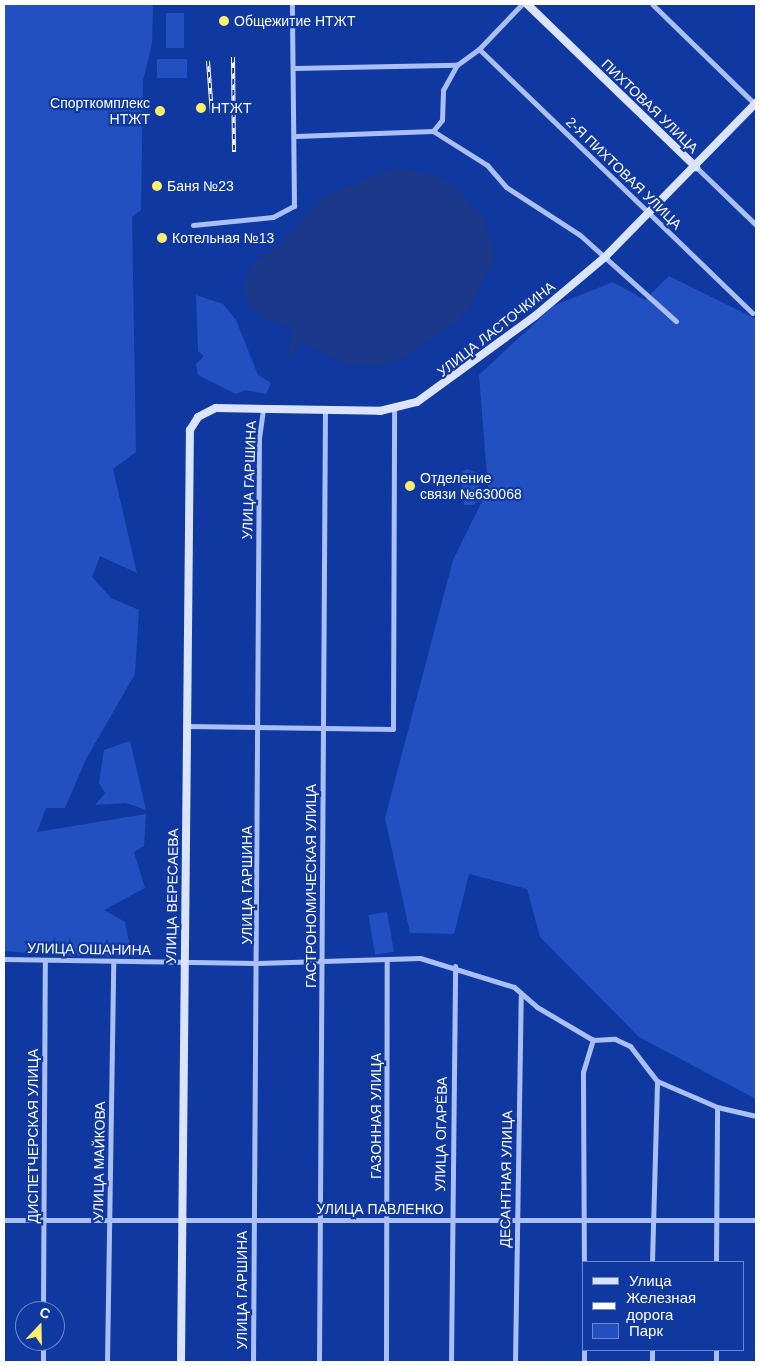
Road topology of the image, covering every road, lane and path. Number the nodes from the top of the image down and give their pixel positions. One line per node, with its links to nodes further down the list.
1 (292, 4): 7 (street)
2 (522, 4): 5 (street)
3 (527, 4): 11 (street, ПИХТОВАЯ УЛИЦА)
4 (652, 4): 8 (street)
5 (479, 49): 6 (street); 12 (street, 2-Я ПИХТОВАЯ УЛИЦА)
6 (456, 65): 7 (street); 9 (street)
7 (294, 68): 10 (street)
8 (756, 104): 11 (street, УЛИЦА ЛАСТОЧКИНА)
9 (433, 131): 10 (street); 15 (street)
10 (296, 136): 13 (street)
11 (696, 167): 12 (street, УЛИЦА ЛАСТОЧКИНА); 14 (street, ПИХТОВАЯ УЛИЦА)
12 (650, 214): 15 (street, УЛИЦА ЛАСТОЧКИНА); 16 (street, 2-Я ПИХТОВАЯ УЛИЦА)
13 (194, 225)
14 (756, 225)
15 (605, 257): 17 (street); 20 (street, УЛИЦА ЛАСТОЧКИНА)
16 (752, 313)
17 (676, 321)
18 (263, 408): 19 (street, УЛИЦА ЛАСТОЧКИНА); 21 (street, УЛИЦА ЛАСТОЧКИНА); 23 (street, УЛИЦА ГАРШИНА)
19 (325, 410): 20 (street, УЛИЦА ЛАСТОЧКИНА); 24 (street, ГАСТРОНОМИЧЕСКАЯ УЛИЦА)
20 (394, 410): 24 (street)
21 (190, 430): 22 (street, УЛИЦА ВЕРЕСАЕВА)
22 (187, 726): 23 (street); 29 (street, УЛИЦА ВЕРЕСАЕВА)
23 (258, 727): 24 (street); 31 (street, УЛИЦА ГАРШИНА)
24 (323, 729): 30 (street, ГАСТРОНОМИЧЕСКАЯ УЛИЦА)
25 (4, 959): 26 (street, УЛИЦА ОШАНИНА)
26 (45, 960): 28 (street, УЛИЦА ОШАНИНА); 42 (street, ДИСПЕТЧЕРСКАЯ УЛИЦА)
27 (387, 960): 30 (street, УЛИЦА ОШАНИНА); 32 (street, УЛИЦА ОШАНИНА); 47 (street, ГАЗОННАЯ УЛИЦА)
28 (113, 961): 29 (street, УЛИЦА ОШАНИНА); 43 (street, УЛИЦА МАЙКОВА)
29 (183, 962): 31 (street, УЛИЦА ОШАНИНА); 44 (street, УЛИЦА ВЕРЕСАЕВА)
30 (324, 962): 31 (street, УЛИЦА ОШАНИНА); 46 (street, ГАСТРОНОМИЧЕСКАЯ УЛИЦА)
31 (258, 963): 45 (street, УЛИЦА ГАРШИНА)
32 (455, 966): 33 (street, УЛИЦА ОШАНИНА); 39 (street, УЛИЦА ОГАРЁВА)
33 (521, 996): 34 (street, УЛИЦА ОШАНИНА); 48 (street, ДЕСАНТНАЯ УЛИЦА)
34 (593, 1040): 35 (street); 49 (street)
35 (657, 1081): 36 (street); 50 (street)
36 (717, 1107): 37 (street); 40 (street)
37 (756, 1116)
38 (4, 1220): 42 (street, УЛИЦА ПАВЛЕНКО)
39 (452, 1220): 47 (street, УЛИЦА ПАВЛЕНКО); 48 (street, УЛИЦА ПАВЛЕНКО); 60 (street, УЛИЦА ОГАРЁВА)
40 (716, 1220): 41 (street, УЛИЦА ПАВЛЕНКО); 50 (street, УЛИЦА ПАВЛЕНКО); 53 (street)
41 (756, 1220)
42 (43, 1221): 43 (street, УЛИЦА ПАВЛЕНКО); 54 (street, ДИСПЕТЧЕРСКАЯ УЛИЦА)
43 (109, 1221): 44 (street, УЛИЦА ПАВЛЕНКО); 55 (street, УЛИЦА МАЙКОВА)
44 (181, 1221): 45 (street, УЛИЦА ПАВЛЕНКО); 56 (street, УЛИЦА ВЕРЕСАЕВА)
45 (254, 1221): 46 (street, УЛИЦА ПАВЛЕНКО); 57 (street, УЛИЦА ГАРШИНА)
46 (321, 1221): 47 (street, УЛИЦА ПАВЛЕНКО); 58 (street, ГАСТРОНОМИЧЕСКАЯ УЛИЦА)
47 (387, 1221): 59 (street, ГАЗОННАЯ УЛИЦА)
48 (517, 1221): 49 (street, УЛИЦА ПАВЛЕНКО); 61 (street, ДЕСАНТНАЯ УЛИЦА)
49 (584, 1221): 50 (street, УЛИЦА ПАВЛЕНКО); 51 (street)
50 (652, 1221): 52 (street)
51 (584, 1261)
52 (652, 1261)
53 (716, 1261)
54 (43, 1301)
55 (108, 1362)
56 (181, 1362)
57 (253, 1362)
58 (319, 1362)
59 (386, 1362)
60 (450, 1362)
61 (515, 1362)

